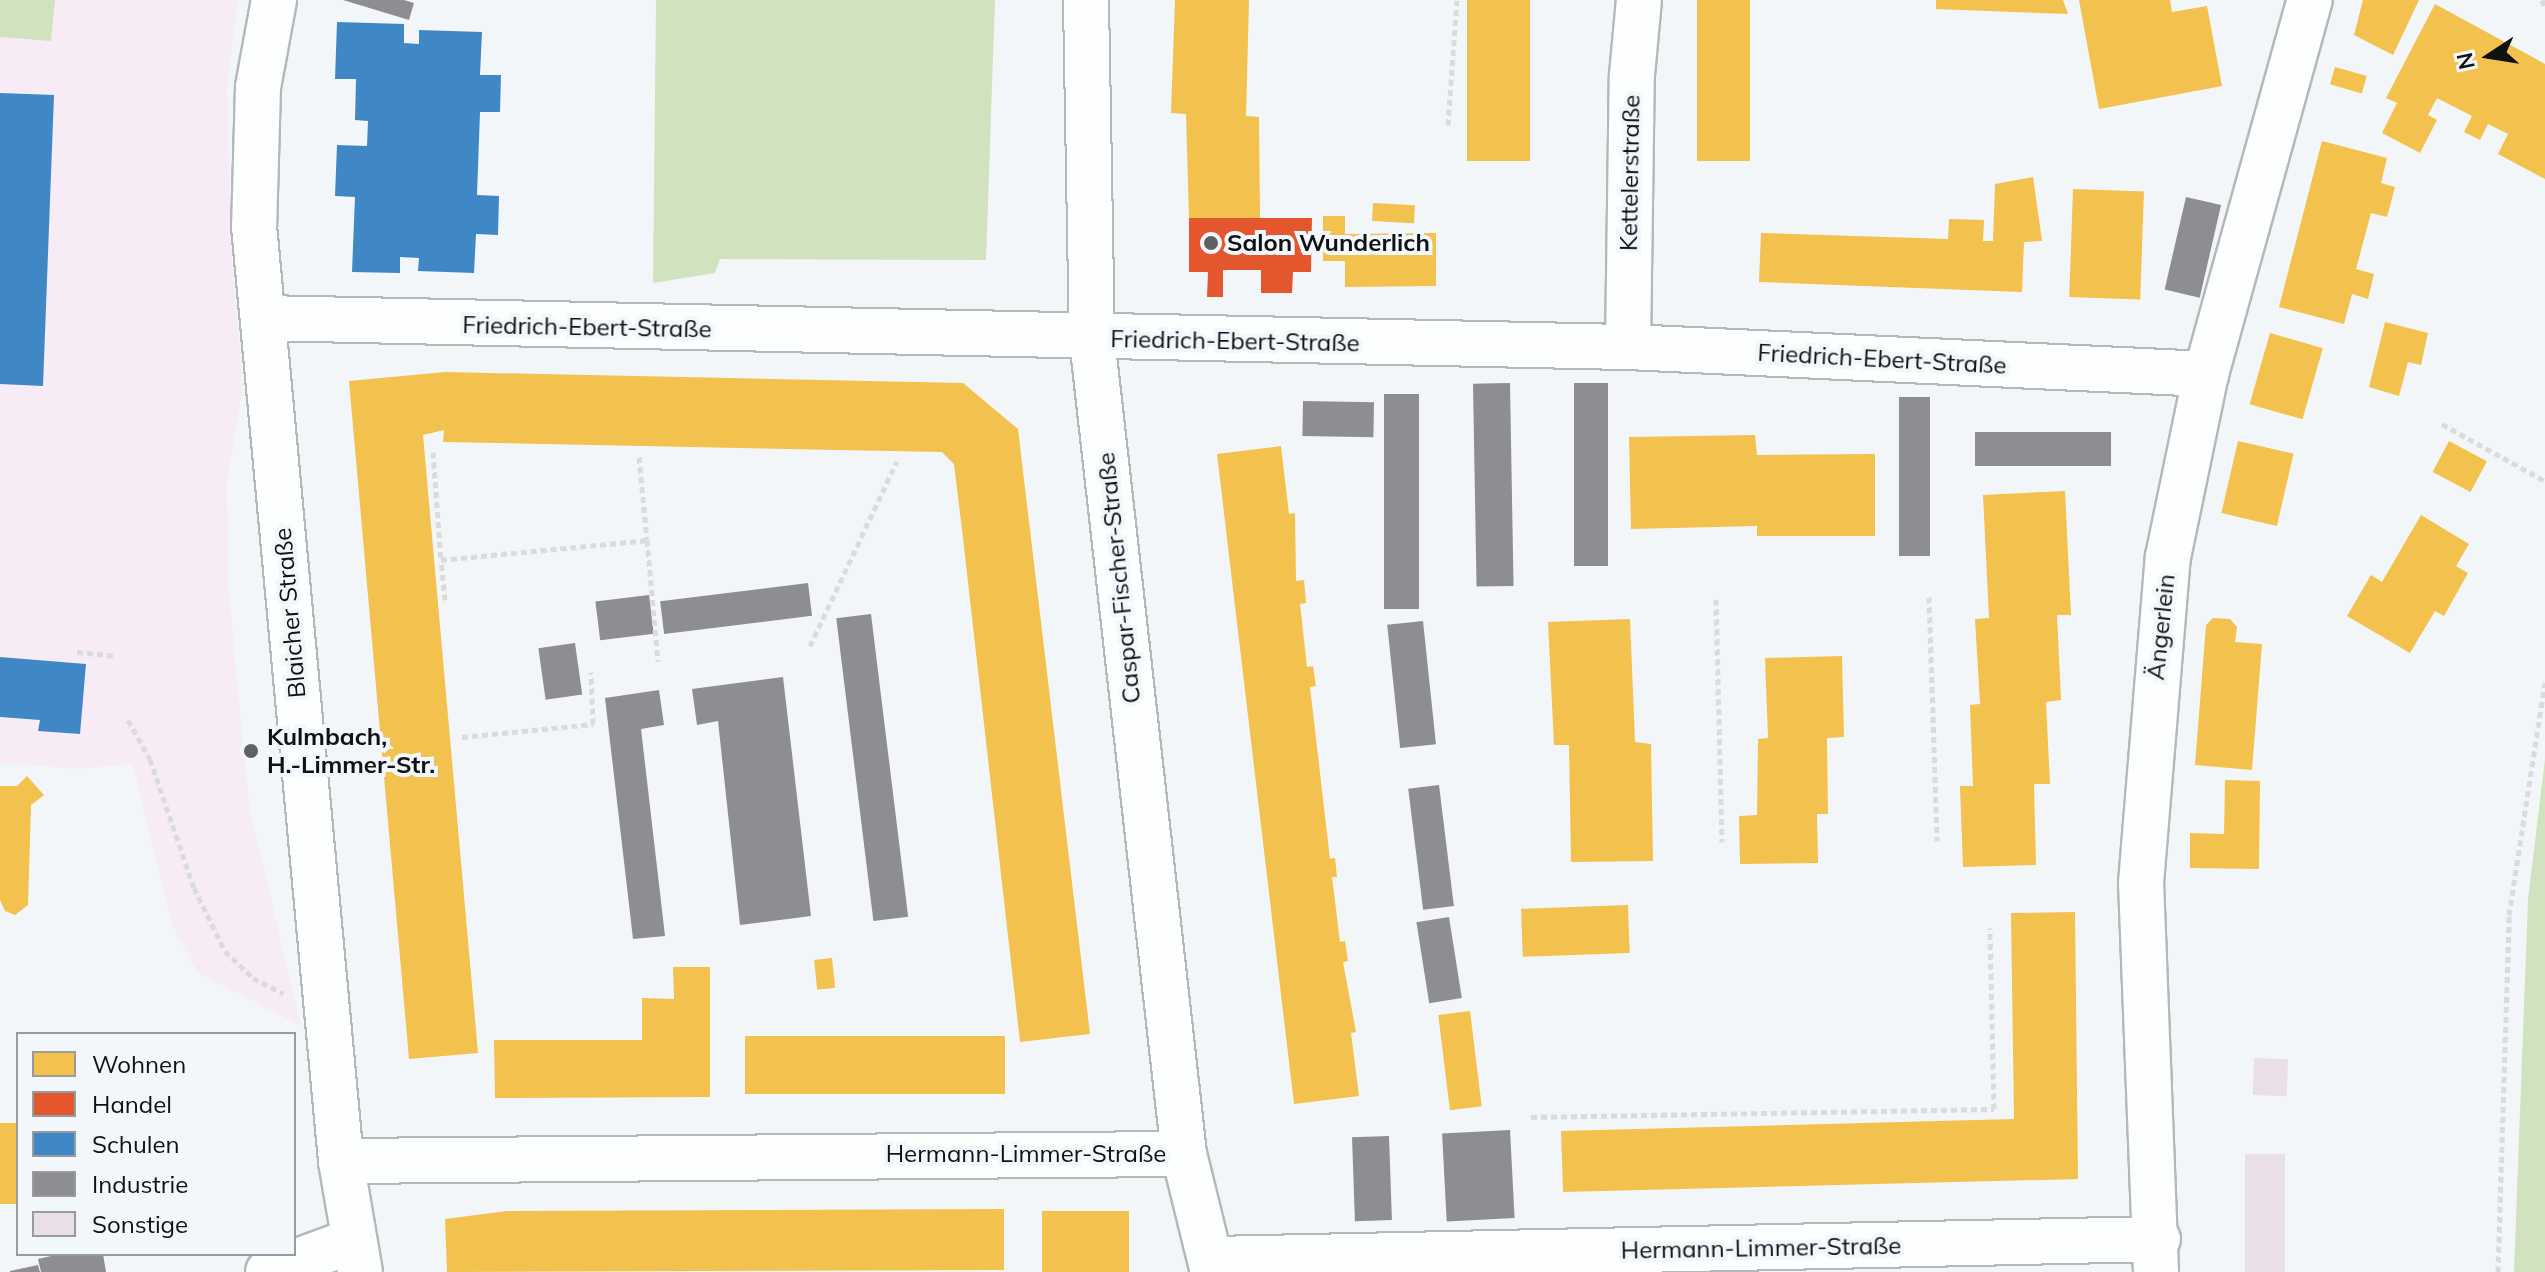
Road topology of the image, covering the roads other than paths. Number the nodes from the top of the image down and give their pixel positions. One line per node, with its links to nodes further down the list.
1 (274, 0): 5 (street, Blaicher Straße)
2 (1086, 0): 6 (street, Caspar-Fischer-Straße)
3 (1639, 0): 7 (street, Kettelerstraße)
4 (2310, 0): 8 (street, Ängerlein)
5 (263, 318): 6 (street, Friedrich-Ebert-Straße); 10 (street, Blaicher Straße)
6 (1092, 339): 7 (street, Friedrich-Ebert-Straße); 9 (street, Caspar-Fischer-Straße)
7 (1628, 347): 8 (street, Friedrich-Ebert-Straße)
8 (2206, 374): 12 (street, Ängerlein)
9 (1184, 1154): 10 (street, Hermann-Limmer-Straße); 13 (street, Hermann-Limmer-Straße)
10 (341, 1161): 11 (street, Blaicher Straße)
11 (356, 1256): 14 (street)
12 (2157, 1256): 13 (street, Hermann-Limmer-Straße)
13 (1213, 1266)
14 (268, 1272)

